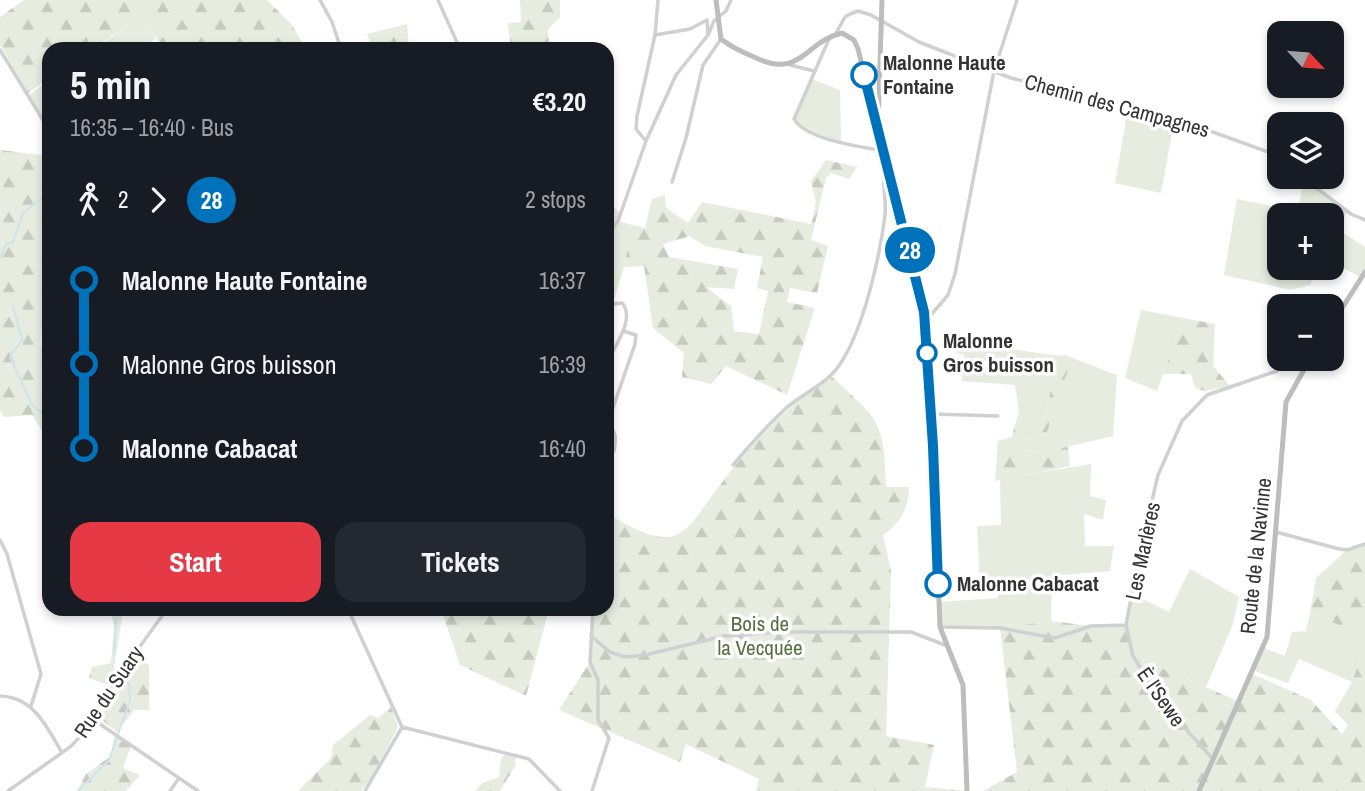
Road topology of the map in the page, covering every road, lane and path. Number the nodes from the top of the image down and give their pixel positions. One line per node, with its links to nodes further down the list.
1 (320, 0): 9 (street)
2 (331, 0): 9 (street)
3 (438, 0): 17 (street)
4 (658, 0): 12 (street)
5 (716, 0): 10 (main road)
6 (731, 0): 10 (street)
7 (882, 0): 11 (main road)
8 (1017, 0): 21 (street)
9 (323, 5): 16 (street)
10 (717, 16): 13 (street); 15 (main road)
11 (882, 19): 14 (street); 21 (street, Chemin des Campagnes); 23 (main road)
12 (655, 35): 13 (street); 24 (street)
13 (708, 35): 24 (street)
14 (832, 37): 19 (main road); 20 (street); 23 (main road)
15 (721, 38): 19 (main road); 28 (street)
16 (338, 42)
17 (457, 42)
18 (0, 50): 22 (street)
19 (790, 65): 20 (street)
20 (814, 71): 25 (street)
21 (994, 71): 26 (street, Chemin des Campagnes); 35 (street)
22 (42, 119)
23 (878, 127): 25 (main road)
24 (646, 141): 31 (street)
25 (884, 151): 27 (main road)
26 (1267, 152)
27 (887, 160): 35 (main road); 45 (street)
28 (672, 182)
29 (1318, 189): 30 (street)
30 (1365, 220)
31 (614, 226)
32 (1365, 272): 33 (main road)
33 (1344, 305)
34 (614, 306): 36 (street)
35 (925, 322): 41 (main road)
36 (623, 331): 37 (street); 40 (street)
37 (614, 349)
38 (1277, 371): 52 (street, Les Marlères)
39 (1303, 371): 46 (main road, Route de la Navinne)
40 (614, 405)
41 (931, 415): 42 (street); 53 (main road)
42 (998, 416)
43 (614, 430): 44 (street)
44 (614, 451)
45 (733, 465)
46 (1276, 531): 48 (street); 61 (main road, Route de la Navinne)
47 (0, 540): 57 (street)
48 (1365, 544)
49 (162, 616): 58 (street, Rue du Suary)
50 (351, 616): 59 (street)
51 (592, 616): 54 (street)
52 (1126, 625): 53 (street, Les Marlères); 61 (street, È l'Sewe)
53 (940, 627): 55 (main road)
54 (591, 636): 55 (street); 68 (street)
55 (945, 645): 69 (main road)
56 (0, 696): 57 (street)
57 (31, 706): 60 (street)
58 (94, 720): 60 (street, Rue du Suary); 62 (street)
59 (402, 727): 66 (street); 67 (street)
60 (61, 751): 63 (street, Rue du Suary)
61 (1213, 759): 70 (main road, Route de la Navinne)
62 (179, 778): 64 (street); 65 (street)
63 (8, 791)
64 (170, 791)
65 (198, 791)
66 (365, 791)
67 (560, 791)
68 (592, 791)
69 (967, 791)
70 (1199, 791)

